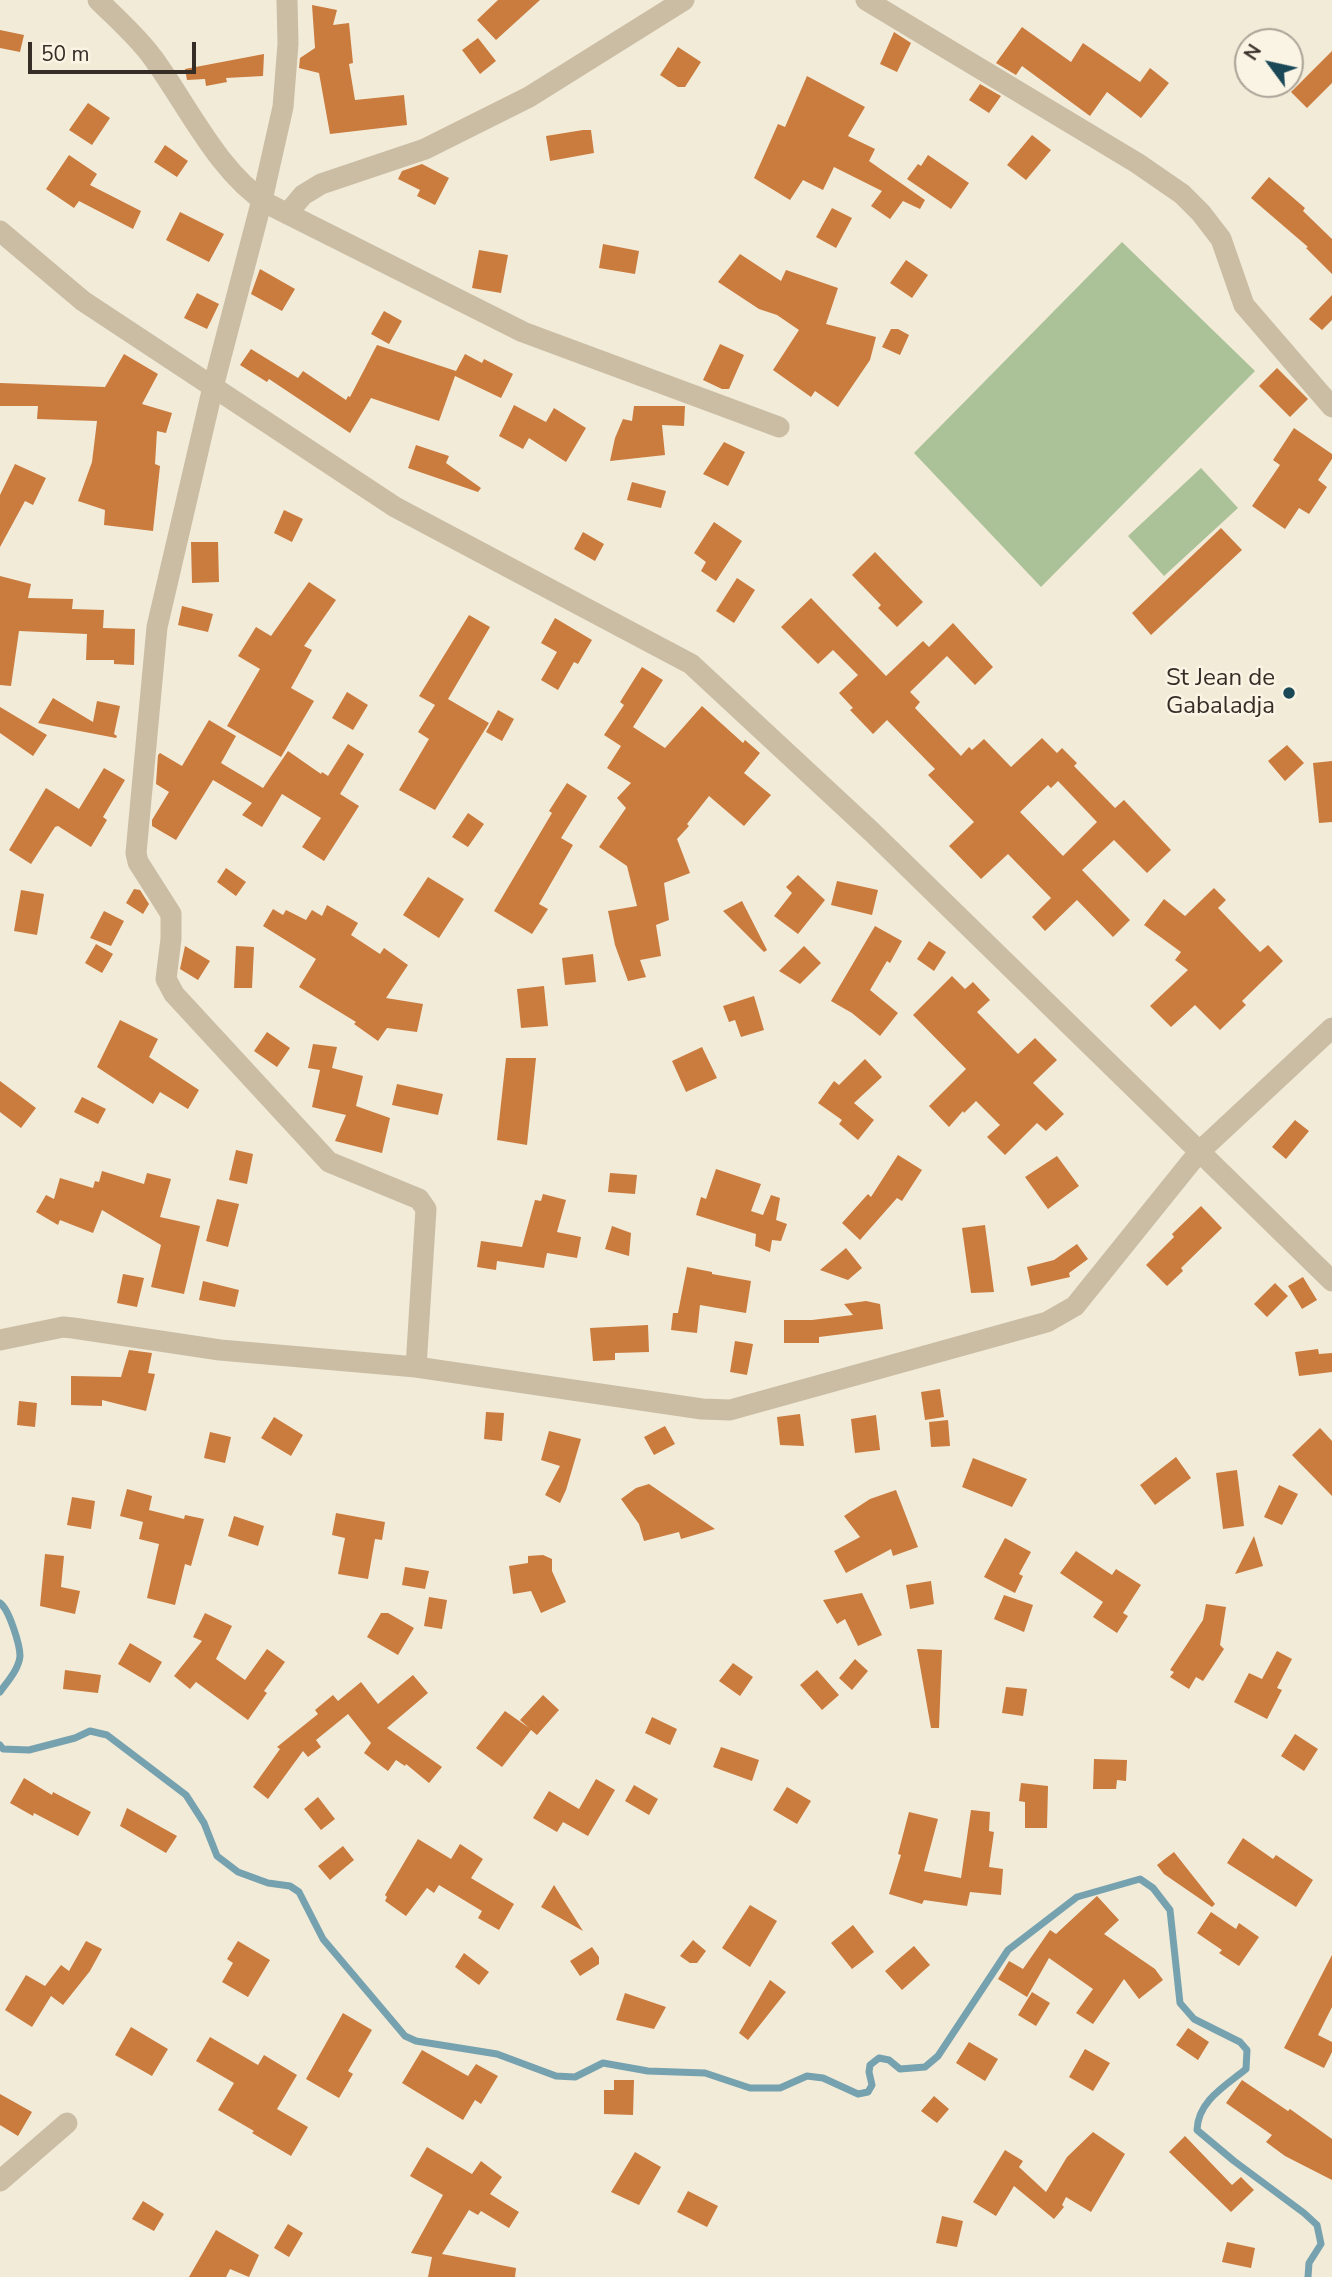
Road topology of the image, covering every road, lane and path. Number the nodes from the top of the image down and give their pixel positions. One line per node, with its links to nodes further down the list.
1 (98, 0): 5 (street)
2 (287, 0): 5 (street)
3 (684, 0): 6 (street)
4 (866, 0): 9 (street)
5 (262, 200): 6 (street); 8 (street)
6 (287, 214): 10 (street)
7 (0, 231): 8 (street)
8 (212, 387): 12 (street); 15 (street)
9 (1332, 407)
10 (779, 427)
11 (1332, 1028): 12 (street)
12 (1199, 1152): 13 (street); 15 (street)
13 (1332, 1281)
14 (0, 1340): 15 (street)
15 (416, 1367)
16 (67, 2123): 17 (street)
17 (0, 2181)

